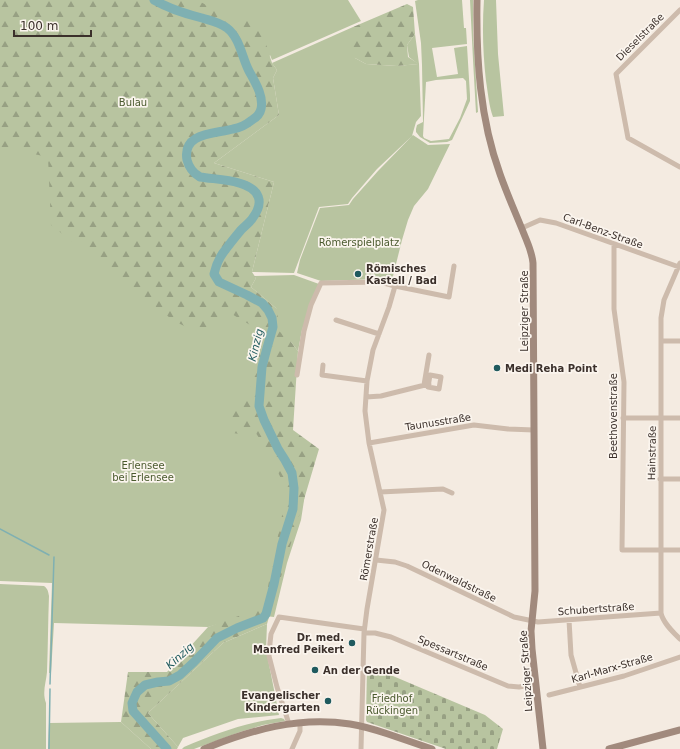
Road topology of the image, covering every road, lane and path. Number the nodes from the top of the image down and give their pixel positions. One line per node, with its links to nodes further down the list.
1 (477, 0): 4 (main road, Leipziger Straße)
2 (680, 10): 3 (street, Dieselstraße)
3 (680, 168)
4 (522, 228): 5 (street, Carl-Benz-Straße); 21 (main road, Leipziger Straße)
5 (614, 244): 7 (street, Carl-Benz-Straße); 18 (street, Beethovenstraße)
6 (454, 266): 8 (street)
7 (679, 266): 11 (street, Hainstraße)
8 (395, 286): 10 (street, Römerstraße); 15 (street)
9 (336, 320): 10 (street)
10 (379, 334): 16 (street, Römerstraße)
11 (661, 341): 12 (street); 19 (street, Hainstraße)
12 (680, 341)
13 (430, 355): 17 (street)
14 (323, 365): 16 (street)
15 (297, 375)
16 (367, 381): 17 (street, Römerstraße)
17 (366, 397): 22 (street, Römerstraße)
18 (623, 418): 19 (street); 27 (street, Beethovenstraße)
19 (661, 418): 20 (street); 23 (street, Hainstraße)
20 (680, 418)
21 (534, 430): 22 (street, Taunusstraße); 32 (main road, Leipziger Straße)
22 (369, 443): 25 (street, Römerstraße)
23 (660, 479): 24 (street); 27 (street, Hainstraße)
24 (680, 479)
25 (380, 492): 26 (street); 29 (street, Römerstraße)
26 (452, 493)
27 (661, 550): 28 (street); 30 (street, Hainstraße)
28 (680, 550)
29 (376, 560): 32 (street, Odenwaldstraße); 33 (street, Römerstraße)
30 (661, 613): 31 (street, Schubertstraße); 34 (street)
31 (569, 620): 32 (street, Schubertstraße); 37 (street)
32 (533, 621): 36 (main road, Leipziger Straße)
33 (364, 631): 36 (street, Spessartstraße); 40 (street); 41 (street, Römerstraße)
34 (680, 640)
35 (680, 657): 37 (street, Karl-Marx-Straße)
36 (536, 684): 47 (main road, Leipziger Straße)
37 (580, 687): 38 (street, Karl-Marx-Straße)
38 (549, 695)
39 (300, 723): 40 (main road); 41 (main road); 44 (street)
40 (289, 724): 43 (main road)
41 (361, 726): 45 (street, Römerstraße); 46 (main road)
42 (680, 730): 48 (main road)
43 (204, 749)
44 (292, 749)
45 (360, 749)
46 (432, 749)
47 (543, 749)
48 (609, 749)

